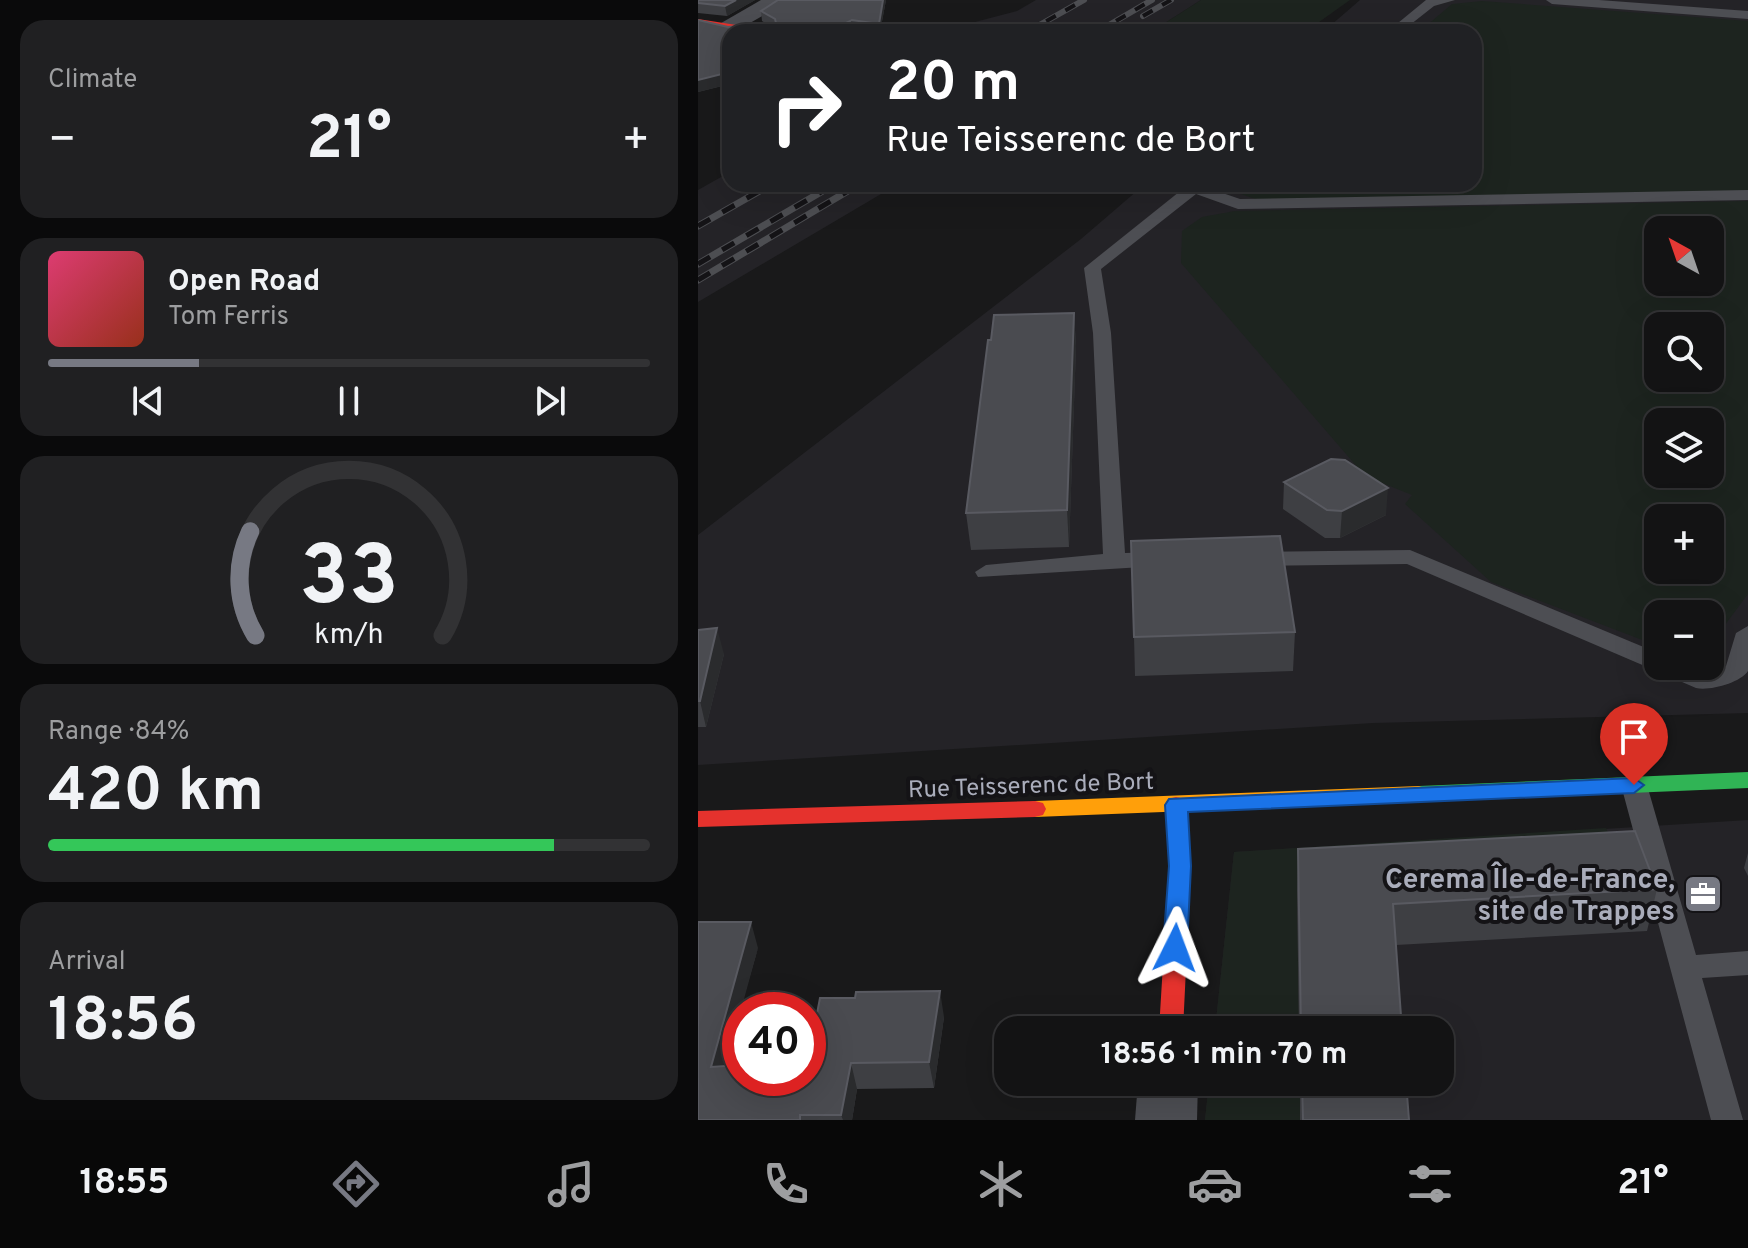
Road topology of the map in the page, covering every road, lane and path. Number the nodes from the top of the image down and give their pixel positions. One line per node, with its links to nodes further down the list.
1 (779, 0): 6 (street)
2 (1449, 0): 7 (lane)
3 (1552, 0): 4 (lane)
4 (1748, 15)
5 (698, 22): 8 (street)
6 (732, 24)
7 (1403, 24)
8 (722, 25)
9 (1189, 192): 14 (lane)
10 (1211, 192): 11 (lane)
11 (1748, 195)
12 (1176, 559): 14 (lane)
13 (1238, 559): 17 (lane)
14 (1114, 560): 15 (lane)
15 (986, 572)
16 (1748, 633): 18 (lane)
17 (1644, 656)
18 (1724, 675)
19 (1748, 780): 20 (street, Rue Teisserenc de Bort)
20 (1634, 785): 21 (street, Rue Teisserenc de Bort); 24 (lane)
21 (1176, 805): 22 (street, Rue Teisserenc de Bort); 25 (street)
22 (698, 819)
23 (1748, 963): 24 (lane)
24 (1685, 967): 28 (lane)
25 (1172, 1016)
26 (1167, 1096): 27 (street)
27 (1166, 1120)
28 (1727, 1120)

